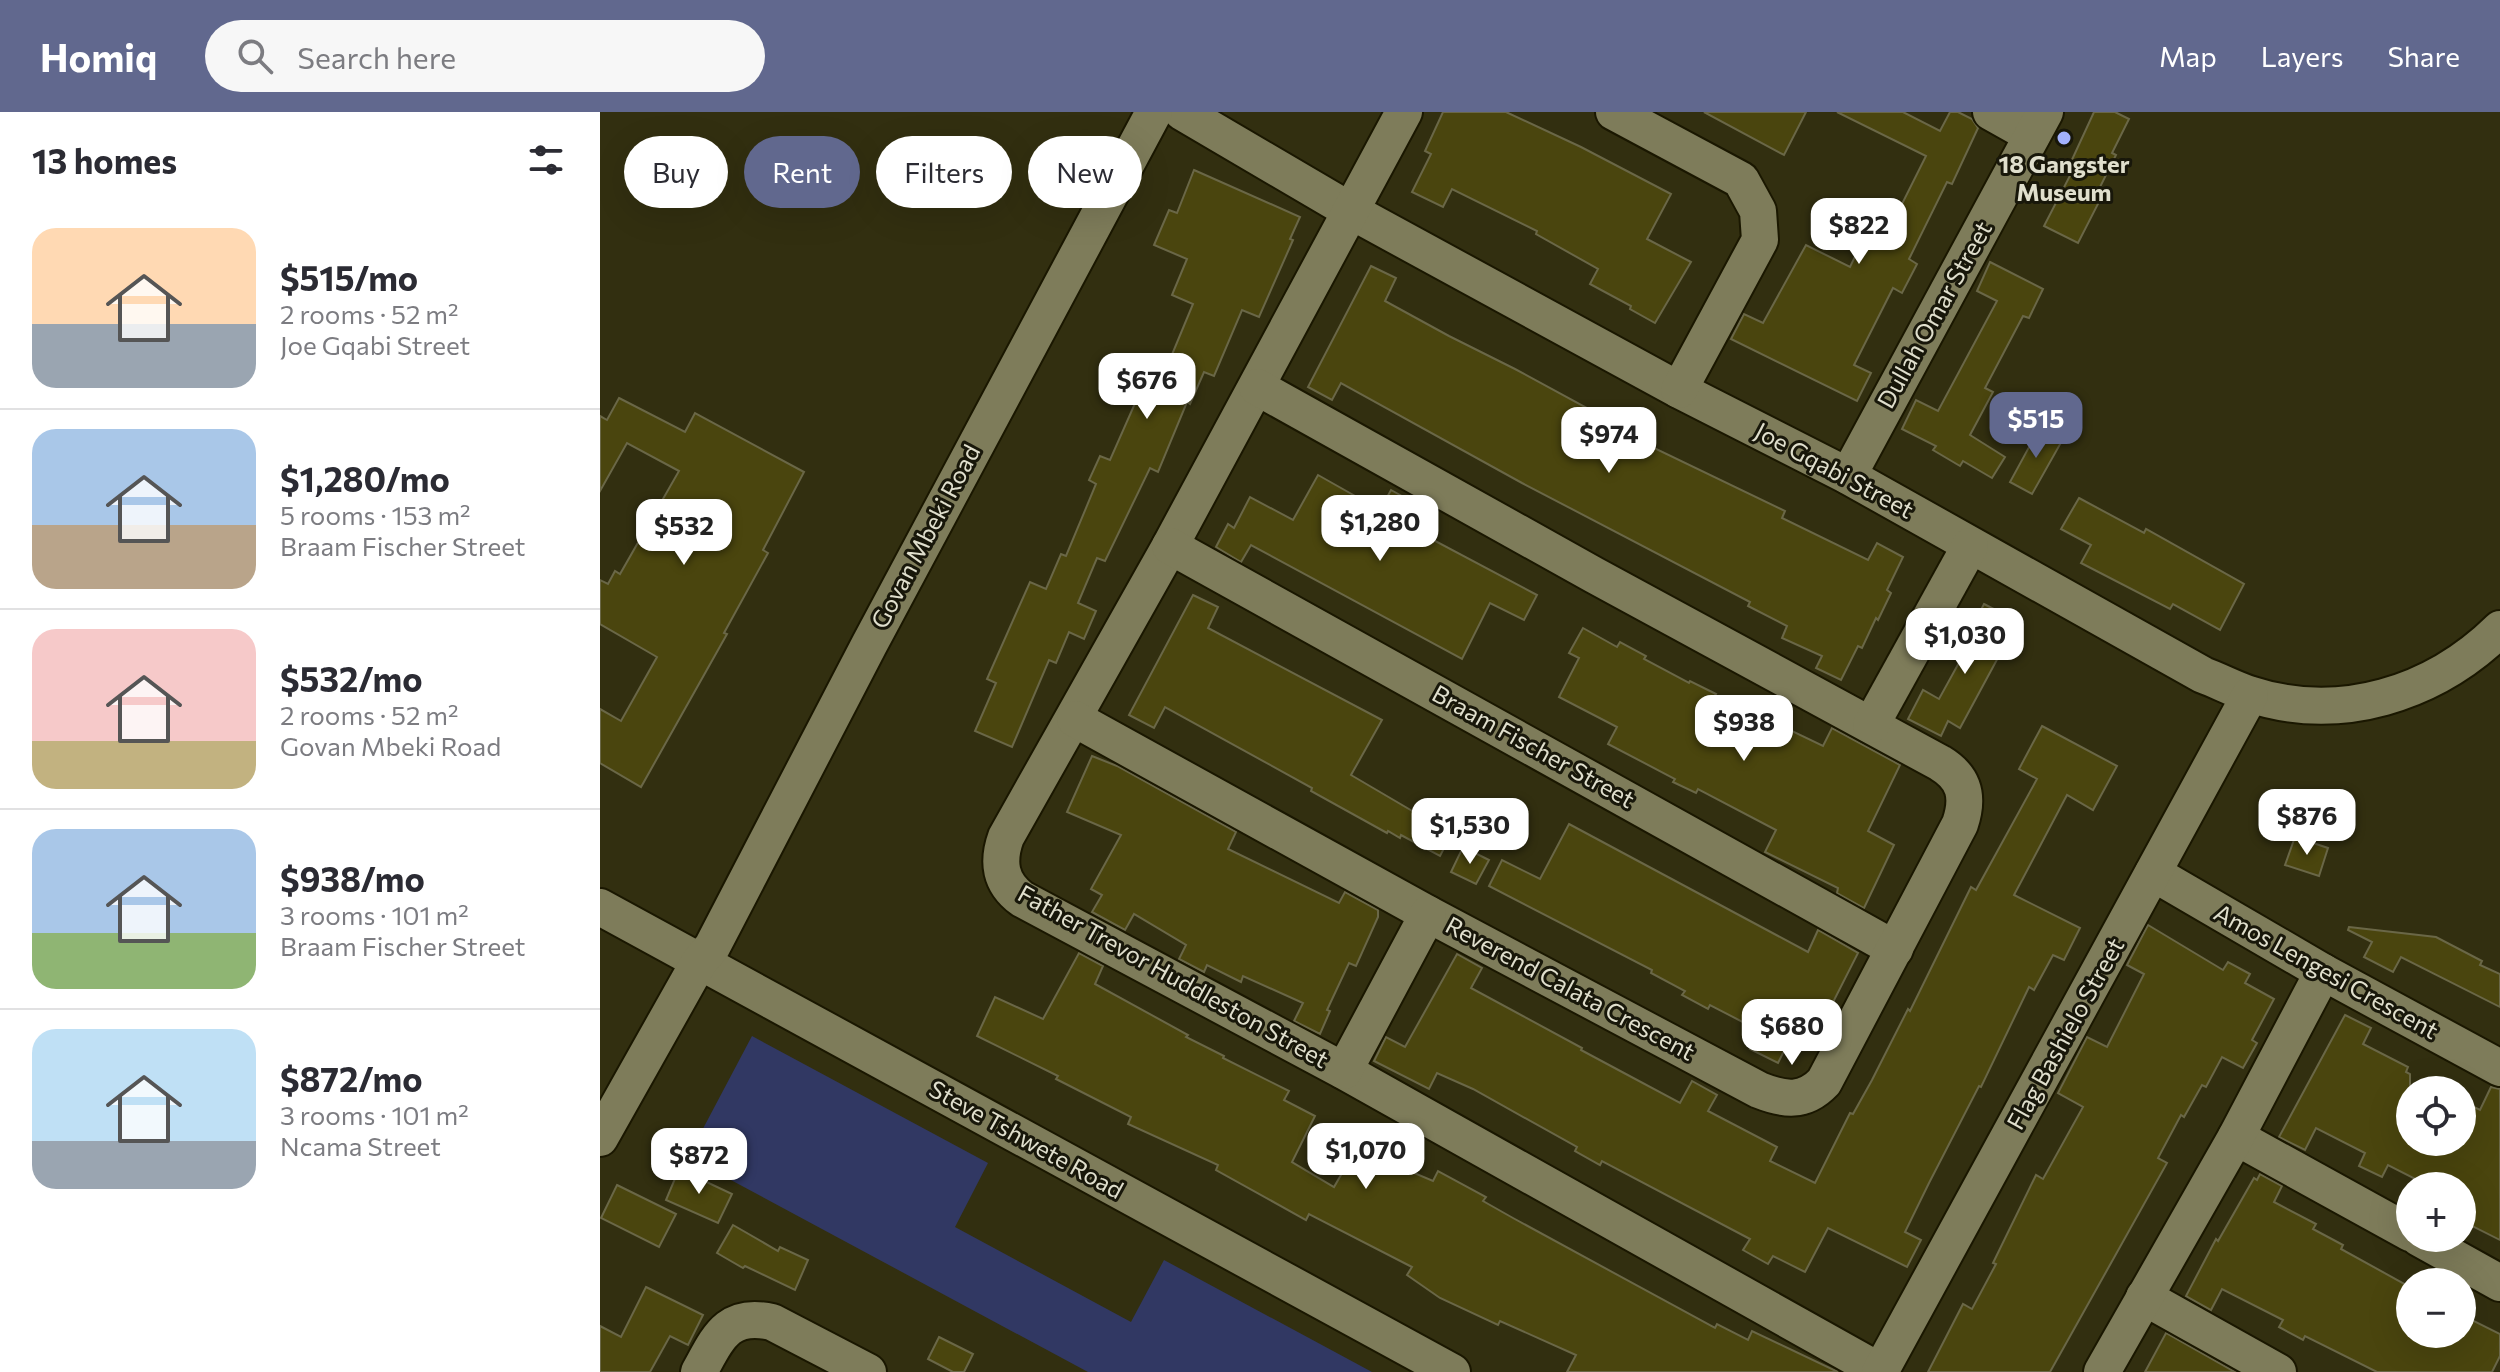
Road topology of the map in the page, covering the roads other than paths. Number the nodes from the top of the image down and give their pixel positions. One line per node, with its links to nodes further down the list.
1 (1154, 112): 21 (street, Govan Mbeki Road)
2 (1182, 112): 7 (street, Joe Gqabi Street)
3 (1404, 112): 7 (street, Father Trevor Huddleston Street)
4 (1614, 112): 9 (street)
5 (1991, 112): 6 (street)
6 (2039, 124): 10 (street, Dullah Omar Street)
7 (1349, 210): 8 (street, Father Trevor Huddleston Street); 9 (street, Joe Gqabi Street)
8 (1257, 387): 11 (street, Father Trevor Huddleston Street); 16 (street, Reverend Calata Crescent)
9 (1679, 390): 10 (street, Joe Gqabi Street)
10 (1848, 476): 12 (street, Joe Gqabi Street)
11 (1170, 546): 15 (street, Father Trevor Huddleston Street); 20 (street, Braam Fischer Street)
12 (1970, 546): 14 (street, Joe Gqabi Street); 16 (street)
13 (2500, 629): 14 (street, Joe Gqabi Street)
14 (2250, 695): 17 (street, Flag Bashielo Street)
15 (1075, 719): 19 (street, Reverend Calata Crescent); 24 (street, Father Trevor Huddleston Street)
16 (1871, 725): 20 (street, Reverend Calata Crescent)
17 (2153, 873): 22 (street, Amos Lengesi Crescent); 34 (street, Flag Bashielo Street)
18 (600, 907): 21 (street, Steve Tshwete Road)
19 (1428, 914): 20 (street, Reverend Calata Crescent); 24 (street)
20 (1895, 949)
21 (699, 962): 26 (street, Govan Mbeki Road); 33 (street, Steve Tshwete Road)
22 (2323, 972): 23 (street, Amos Lengesi Crescent); 25 (street)
23 (2500, 1068)
24 (1344, 1071): 34 (street, Father Trevor Huddleston Street)
25 (2236, 1137): 27 (street); 30 (street)
26 (600, 1138)
27 (2396, 1225)
28 (2444, 1252): 29 (street)
29 (2500, 1283)
30 (2144, 1297): 35 (street); 36 (street)
31 (860, 1370): 32 (street)
32 (699, 1372)
33 (1452, 1372)
34 (1880, 1372)
35 (2102, 1372)
36 (2278, 1372)

